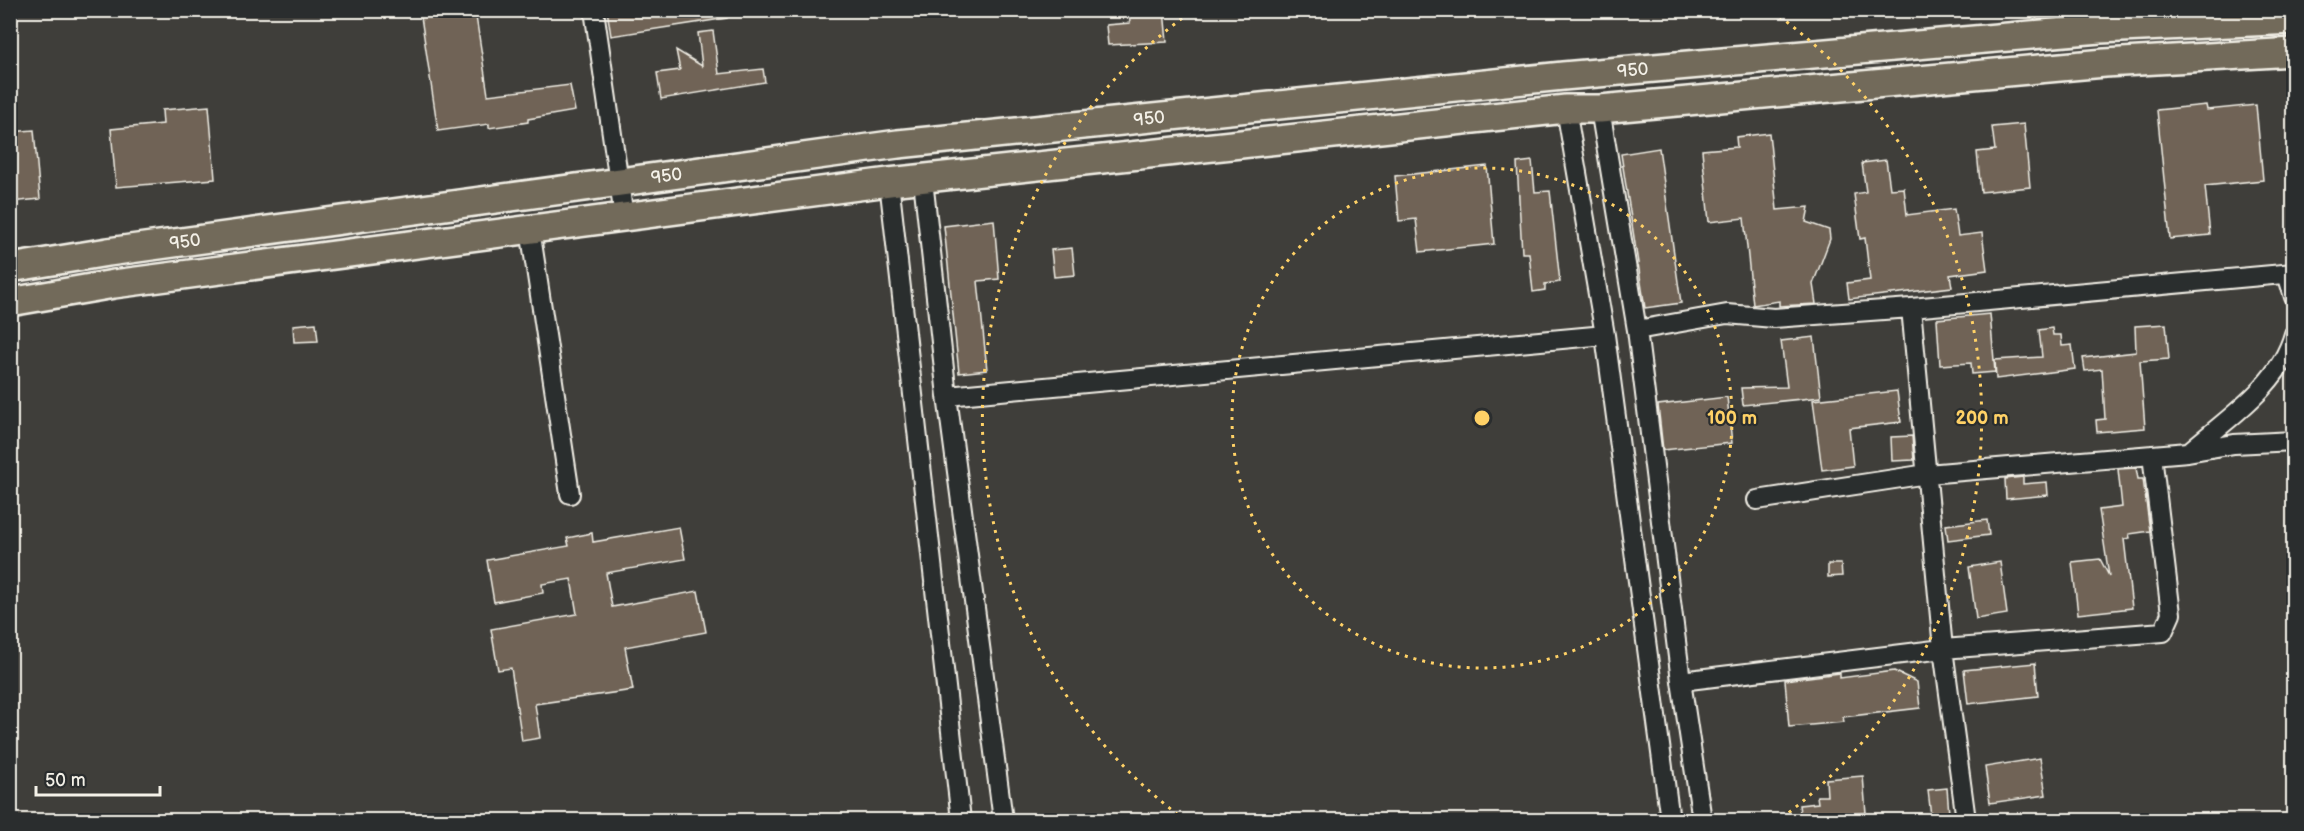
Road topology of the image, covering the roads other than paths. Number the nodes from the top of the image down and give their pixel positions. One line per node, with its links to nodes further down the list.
1 (594, 10): 9 (street)
2 (2294, 20): 3 (main road, 950 / 950)
3 (1875, 49): 5 (main road); 9 (main road, 950 / 950)
4 (2294, 52): 5 (main road, 950)
5 (1876, 84): 6 (main road, 950)
6 (1600, 109): 7 (main road, 950); 18 (street)
7 (1566, 110): 8 (main road, 950); 20 (street)
8 (923, 180): 10 (main road, 950); 21 (street)
9 (620, 182): 11 (street); 13 (main road, 950 / 950)
10 (889, 182): 11 (main road, 950); 30 (street)
11 (624, 217): 12 (main road, 950)
12 (530, 229): 16 (main road, 950); 26 (street)
13 (10, 268)
14 (2290, 273): 15 (street); 17 (street)
15 (2294, 297)
16 (10, 302)
17 (1911, 308): 18 (street); 25 (street)
18 (1637, 330): 29 (street)
19 (2294, 334): 23 (street)
20 (1605, 335): 21 (street); 32 (street)
21 (947, 396): 31 (street)
22 (2294, 441): 23 (street)
23 (2188, 452): 24 (street)
24 (2152, 455): 25 (street); 28 (street)
25 (1926, 474): 27 (street); 28 (street)
26 (570, 494)
27 (1757, 500)
28 (1943, 649): 29 (street); 34 (street)
29 (1681, 681): 33 (street)
30 (961, 820)
31 (1003, 820)
32 (1670, 820)
33 (1702, 820)
34 (1966, 820)

